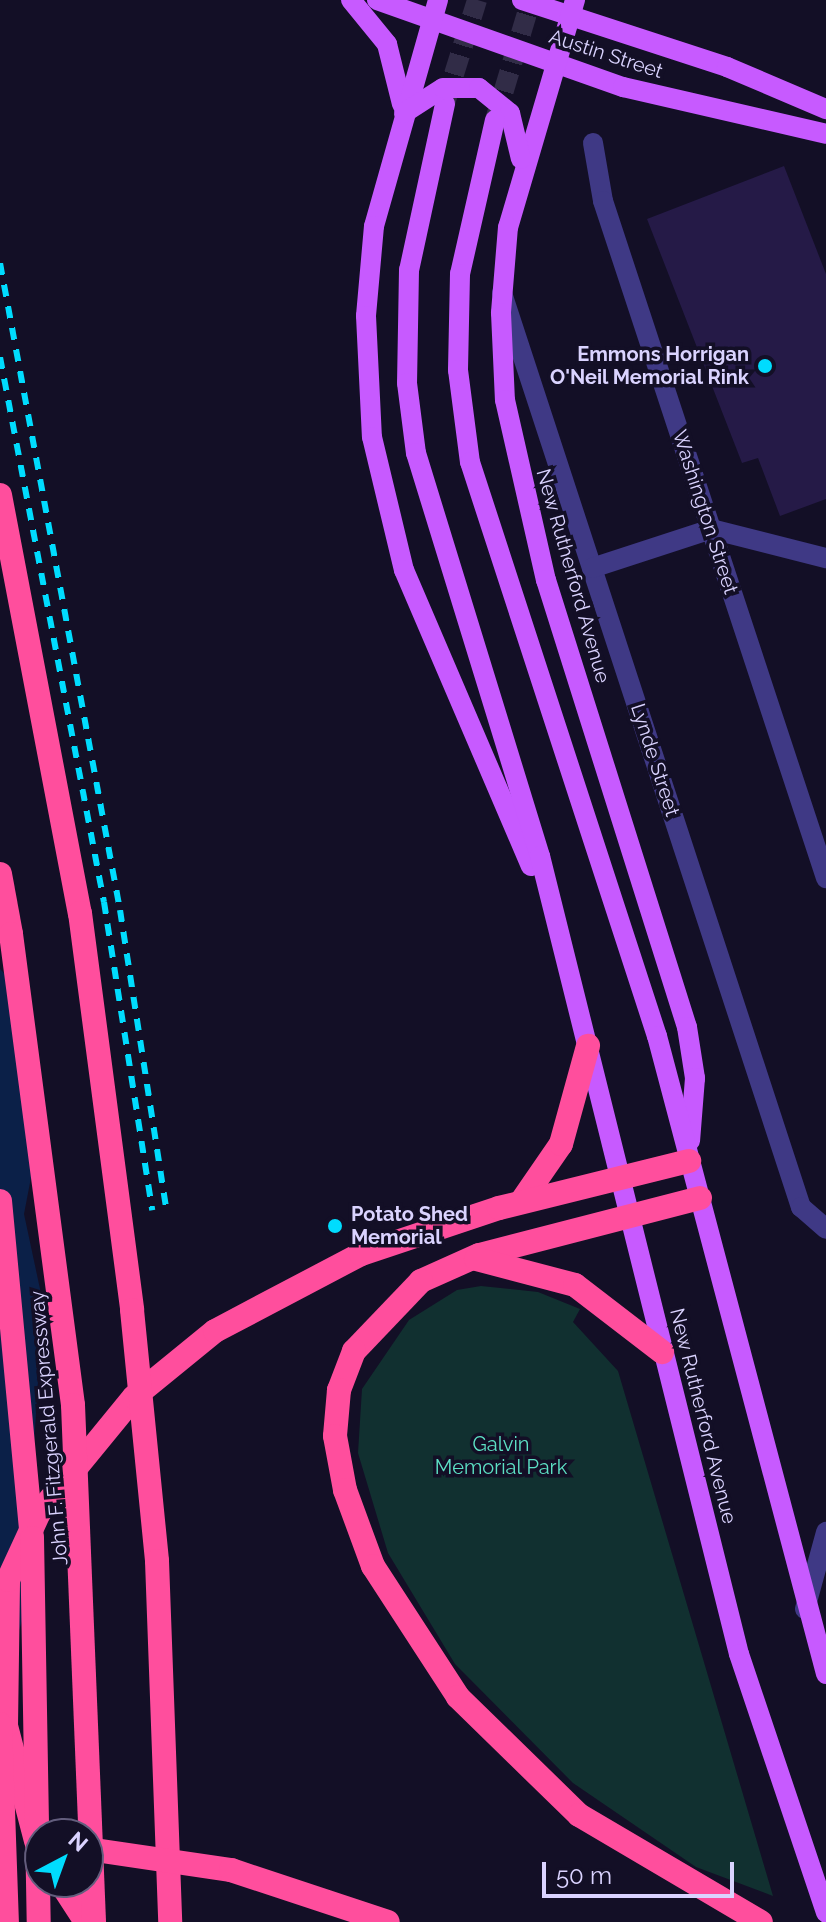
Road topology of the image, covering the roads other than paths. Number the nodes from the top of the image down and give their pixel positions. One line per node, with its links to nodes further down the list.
1 (351, 0): 9 (main road)
2 (377, 0): 5 (main road, Austin Street)
3 (522, 0): 4 (main road, Austin Street)
4 (573, 7): 6 (main road, New Rutherford Avenue); 8 (main road, Austin Street)
5 (436, 10): 6 (main road, Austin Street); 9 (main road, New Rutherford Avenue)
6 (555, 63): 11 (main road, Austin Street); 13 (main road, New Rutherford Avenue)
7 (445, 104): 22 (main road, New Rutherford Avenue)
8 (826, 109)
9 (401, 116): 13 (main road); 22 (main road, New Rutherford Avenue)
10 (495, 120): 25 (main road, New Rutherford Avenue)
11 (826, 134)
12 (593, 143): 16 (street, Washington Street)
13 (520, 175): 14 (main road, New Rutherford Avenue)
14 (501, 290): 18 (street, Lynde Street); 25 (main road, New Rutherford Avenue)
15 (0, 495): 50 (highway, bridge)
16 (711, 529): 17 (street); 18 (street); 20 (street, Washington Street)
17 (826, 558)
18 (592, 568): 31 (street, Lynde Street)
19 (0, 874): 23 (highway)
20 (826, 878)
21 (0, 901): 23 (highway)
22 (558, 924): 24 (main road, New Rutherford Avenue)
23 (11, 934): 49 (highway, John F. Fitzgerald Expressway, bridge)
24 (588, 1046): 26 (main road, New Rutherford Avenue); 29 (highway)
25 (689, 1161): 26 (highway); 27 (main road, New Rutherford Avenue)
26 (620, 1177): 29 (highway); 30 (main road, New Rutherford Avenue)
27 (700, 1198): 30 (highway); 35 (main road, New Rutherford Avenue)
28 (0, 1201): 47 (highway, bridge)
29 (521, 1202): 37 (highway, bridge)
30 (629, 1216): 32 (highway); 33 (main road, New Rutherford Avenue)
31 (821, 1227)
32 (470, 1258): 33 (highway); 52 (highway)
33 (662, 1352): 43 (main road, New Rutherford Avenue)
34 (826, 1532): 35 (street)
35 (805, 1609): 36 (main road, New Rutherford Avenue)
36 (826, 1674)
37 (3, 1725): 38 (highway); 45 (highway, bridge)
38 (32, 1818)
39 (0, 1838): 40 (highway)
40 (24, 1842)
41 (104, 1851): 51 (highway, bridge)
42 (70, 1898): 48 (highway)
43 (826, 1913)
44 (0, 1918): 46 (highway, bridge)
45 (7, 1922)
46 (16, 1922)
47 (39, 1922)
48 (86, 1922)
49 (94, 1922)
50 (170, 1922)
51 (388, 1922)
52 (761, 1922)

